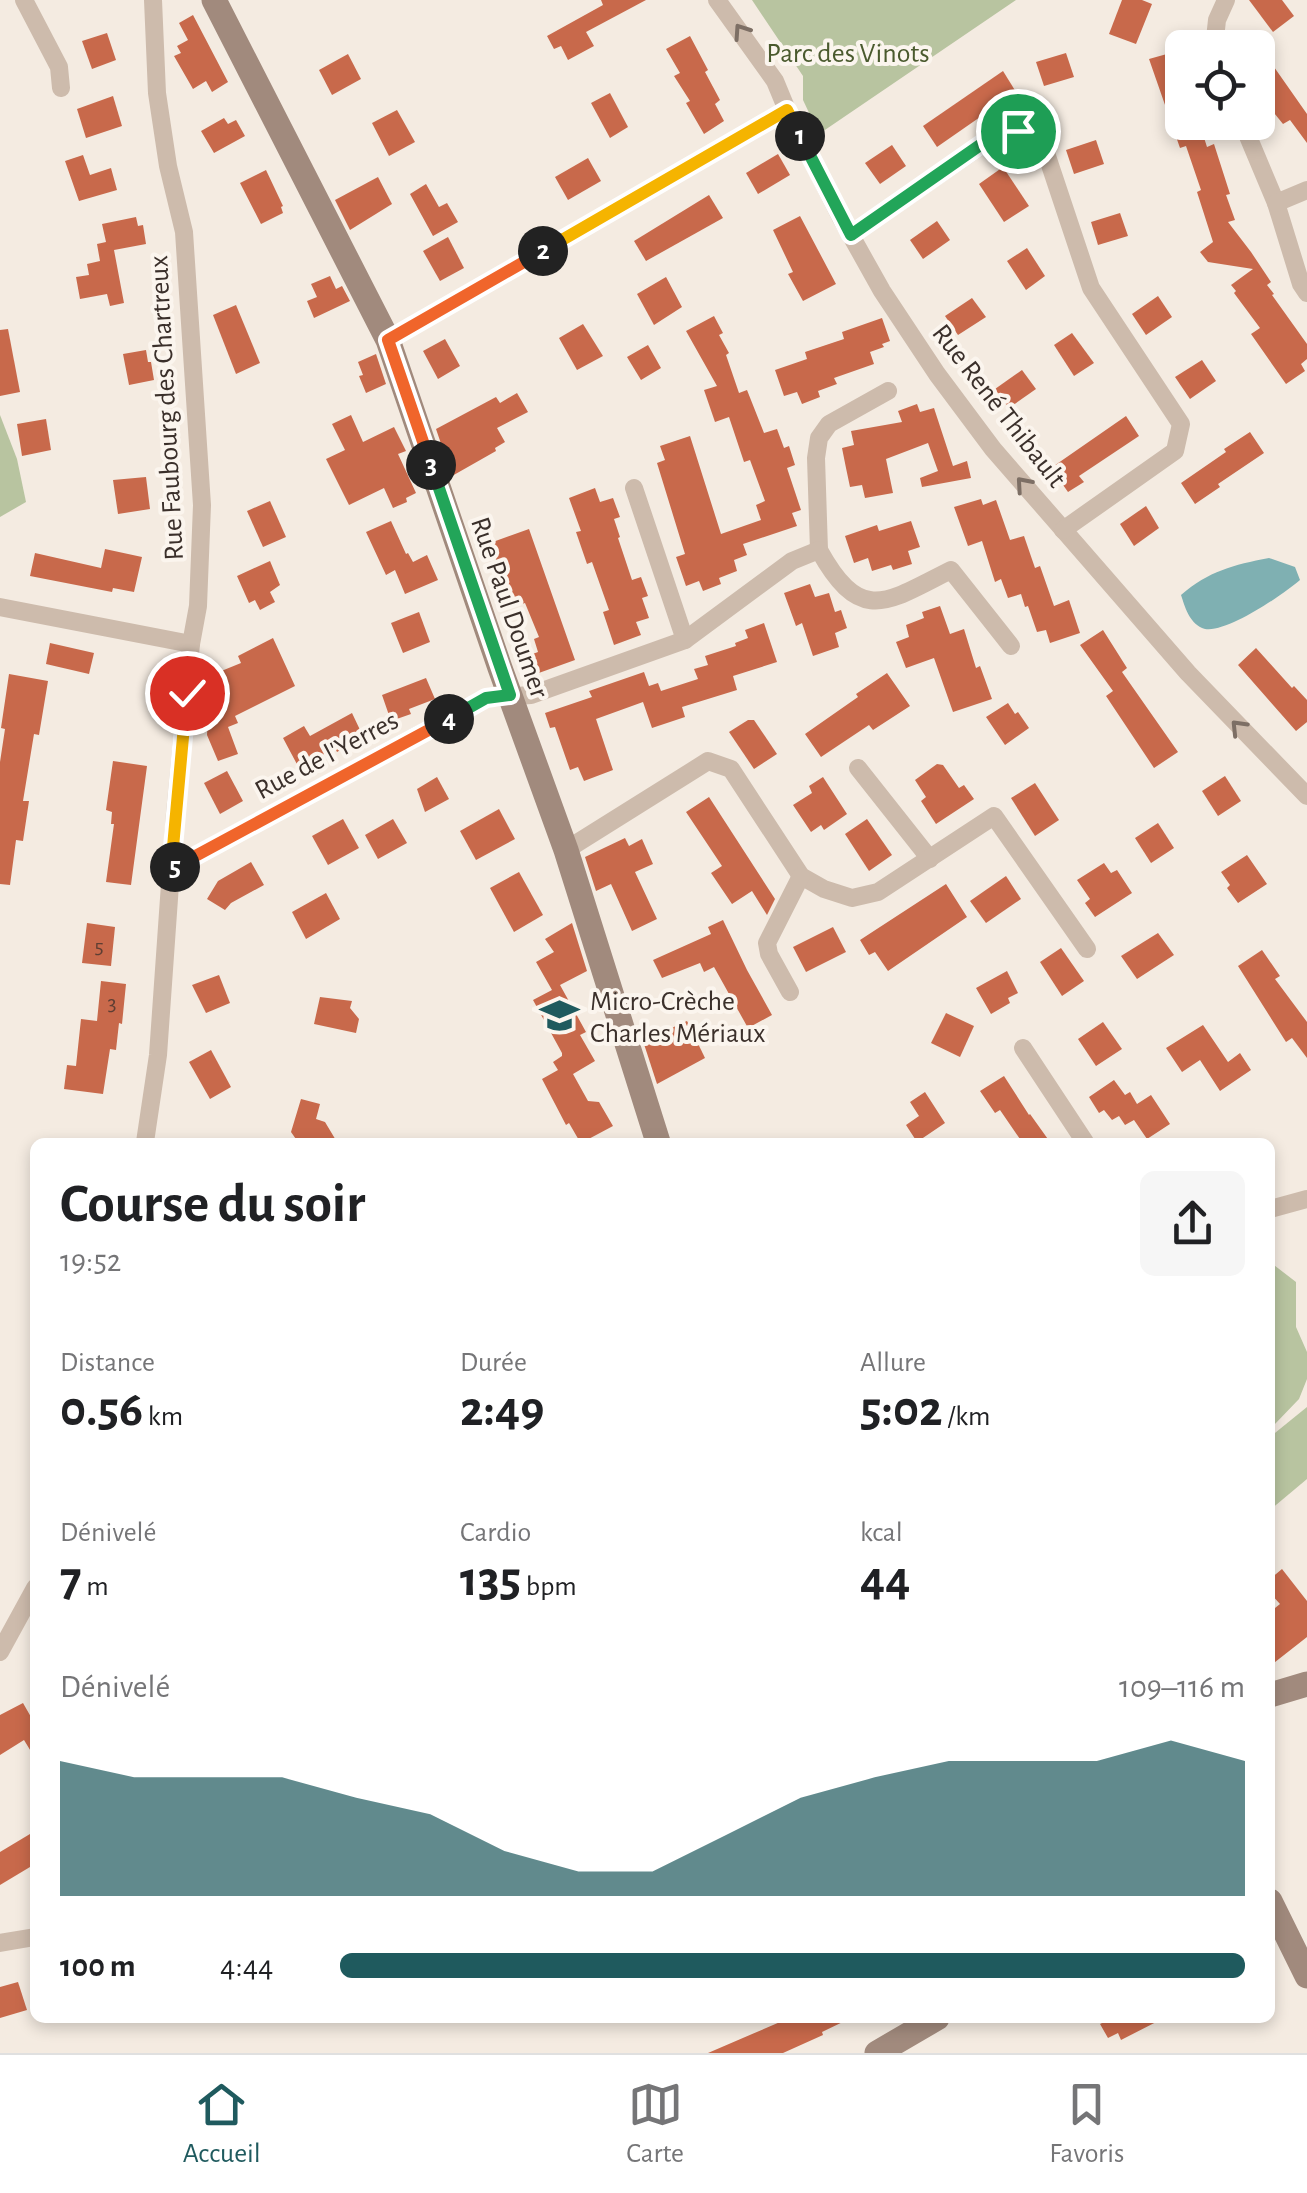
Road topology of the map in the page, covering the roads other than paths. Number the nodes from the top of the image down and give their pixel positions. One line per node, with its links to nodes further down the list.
1 (24, 0): 7 (street)
2 (153, 0): 21 (street, Rue Faubourg des Chartreux)
3 (214, 0): 14 (street, Rue Paul Doumer)
4 (717, 0): 8 (street, Rue René Thibault, one-way to 4)
5 (1226, 0): 6 (street)
6 (1216, 30)
7 (61, 88)
8 (787, 110): 12 (street, Rue René Thibault); 14 (street)
9 (1250, 140): 11 (street)
10 (1307, 190): 11 (street)
11 (1276, 203): 13 (street)
12 (851, 235): 17 (street, Rue René Thibault, one-way to 12); 17 (street)
13 (1307, 292)
14 (388, 340): 23 (street, Rue Paul Doumer)
15 (888, 391): 18 (street)
16 (634, 488): 20 (street)
17 (1064, 530): 25 (street, Rue René Thibault, one-way to 17)
18 (819, 550): 20 (street, Rue de l'Yerres); 22 (street)
19 (0, 607): 21 (street)
20 (686, 640): 23 (street, Rue de l'Yerres)
21 (191, 644): 28 (street, Rue Faubourg des Chartreux)
22 (1011, 646)
23 (510, 695): 26 (street, Rue Paul Doumer); 28 (street, Rue de l'Yerres)
24 (858, 768): 27 (street)
25 (1307, 796)
26 (566, 850): 29 (street); 34 (street, Rue Paul Doumer)
27 (930, 859): 29 (street); 30 (street)
28 (171, 869): 33 (street, Rue Faubourg des Chartreux)
29 (801, 876): 31 (street)
30 (1088, 949)
31 (790, 992)
32 (1022, 1048): 35 (street)
33 (146, 1138)
34 (657, 1138)
35 (1082, 1138)
36 (1307, 1199): 37 (street)
37 (1275, 1208)
38 (30, 1597): 39 (street)
39 (0, 1652)
40 (1307, 1684): 41 (street)
41 (1275, 1694)
42 (1275, 1911): 45 (street)
43 (30, 1938): 44 (street)
44 (0, 1943)
45 (1307, 1976)
46 (928, 2023): 47 (street)
47 (877, 2053)

